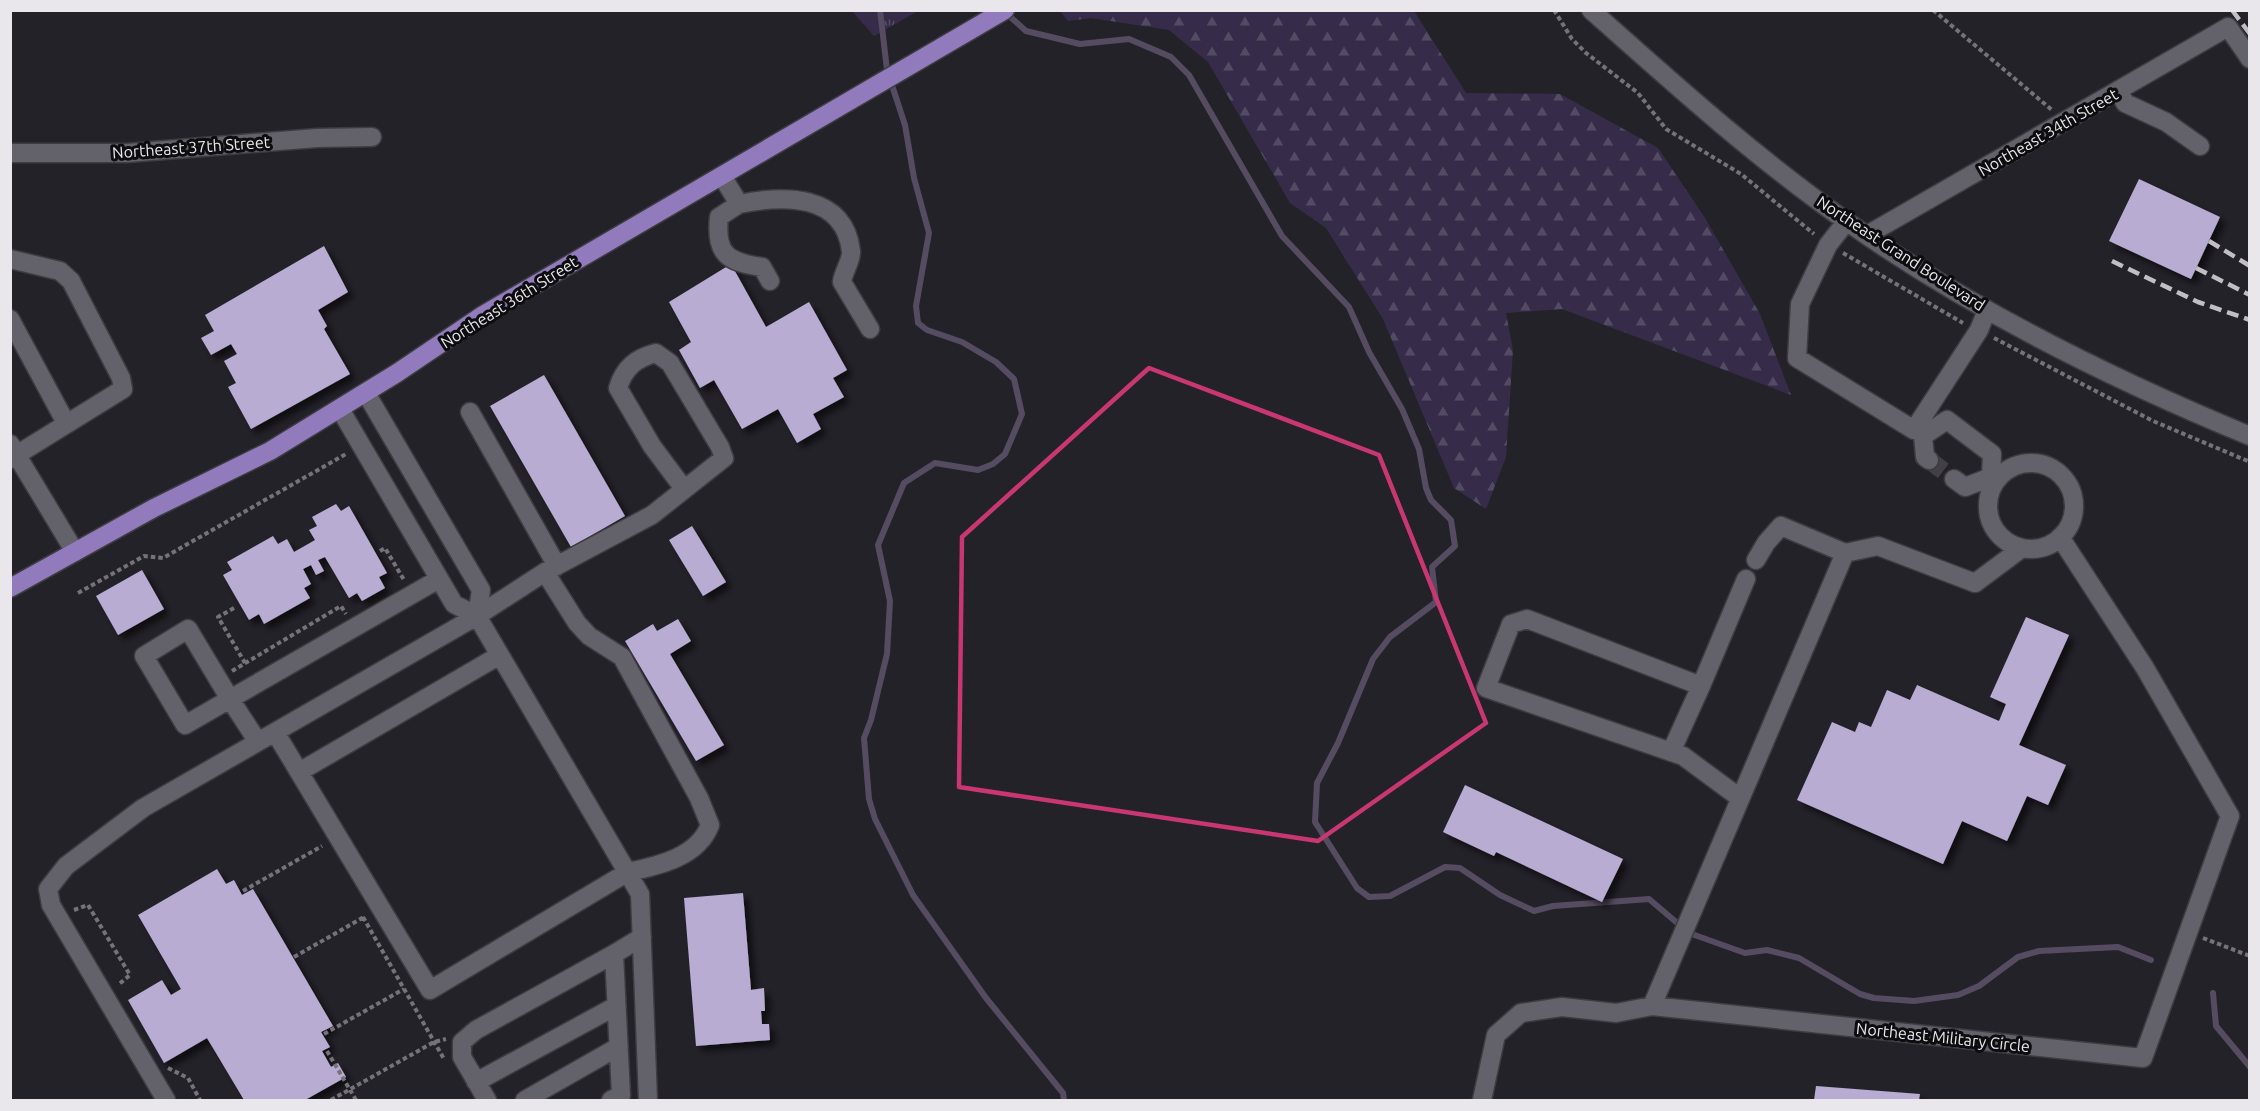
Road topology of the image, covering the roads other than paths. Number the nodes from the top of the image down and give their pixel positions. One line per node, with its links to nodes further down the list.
1 (1005, 10): 8 (main road, Northeast 36th Street)
2 (1592, 10): 10 (street, Northeast Grand Boulevard)
3 (2250, 59): 4 (street, Northeast 34th Street)
4 (2119, 91): 6 (street); 11 (street, Northeast 34th Street)
5 (372, 137): 7 (street, Northeast 37th Street)
6 (2200, 146)
7 (10, 153)
8 (722, 176): 9 (street); 17 (main road, Northeast 36th Street)
9 (739, 204): 13 (street); 16 (street)
10 (1846, 222): 11 (street, Northeast Grand Boulevard); 21 (street)
11 (1867, 234): 14 (street, Northeast Grand Boulevard)
12 (10, 260): 20 (street)
13 (770, 281)
14 (1987, 310): 21 (street); 22 (street, Northeast Grand Boulevard)
15 (10, 319): 20 (street)
16 (870, 329)
17 (366, 393): 18 (main road, Northeast 36th Street); 37 (street)
18 (340, 409): 30 (main road, Northeast 36th Street); 34 (street)
19 (470, 412): 33 (street)
20 (66, 423): 23 (street)
21 (1918, 433): 24 (street); 26 (street)
22 (2250, 436)
23 (13, 453): 30 (street)
24 (1929, 460)
25 (1954, 479): 26 (street)
26 (1994, 479): 28 (street); 29 (street)
27 (684, 489): 27 (street); 33 (street)
28 (2060, 537): 29 (street); 50 (street, Northeast Military Circle)
29 (2022, 548): 31 (street)
30 (75, 552): 36 (main road, Northeast 36th Street)
31 (1845, 553): 32 (street); 45 (street)
32 (1756, 560)
33 (551, 569): 37 (street); 46 (street)
34 (439, 579): 37 (street); 40 (street)
35 (1746, 579): 39 (street)
36 (10, 588)
37 (477, 616): 38 (street); 41 (street)
38 (500, 654): 44 (street); 46 (street)
39 (1701, 686): 43 (street); 43 (street)
40 (230, 699): 40 (street); 42 (street)
41 (275, 732): 42 (street); 44 (street)
42 (258, 742): 54 (street)
43 (1671, 752): 45 (street)
44 (299, 772): 46 (street)
45 (1740, 798): 50 (street)
46 (628, 872): 47 (street)
47 (642, 937): 48 (street); 57 (street)
48 (614, 954): 49 (street); 52 (street)
49 (616, 1006): 51 (street); 52 (street)
50 (1652, 1006): 58 (street)
51 (618, 1047): 53 (street); 56 (street)
52 (476, 1082): 55 (street)
53 (616, 1098)
54 (166, 1101)
55 (487, 1101)
56 (525, 1101)
57 (648, 1101)
58 (1482, 1101)

